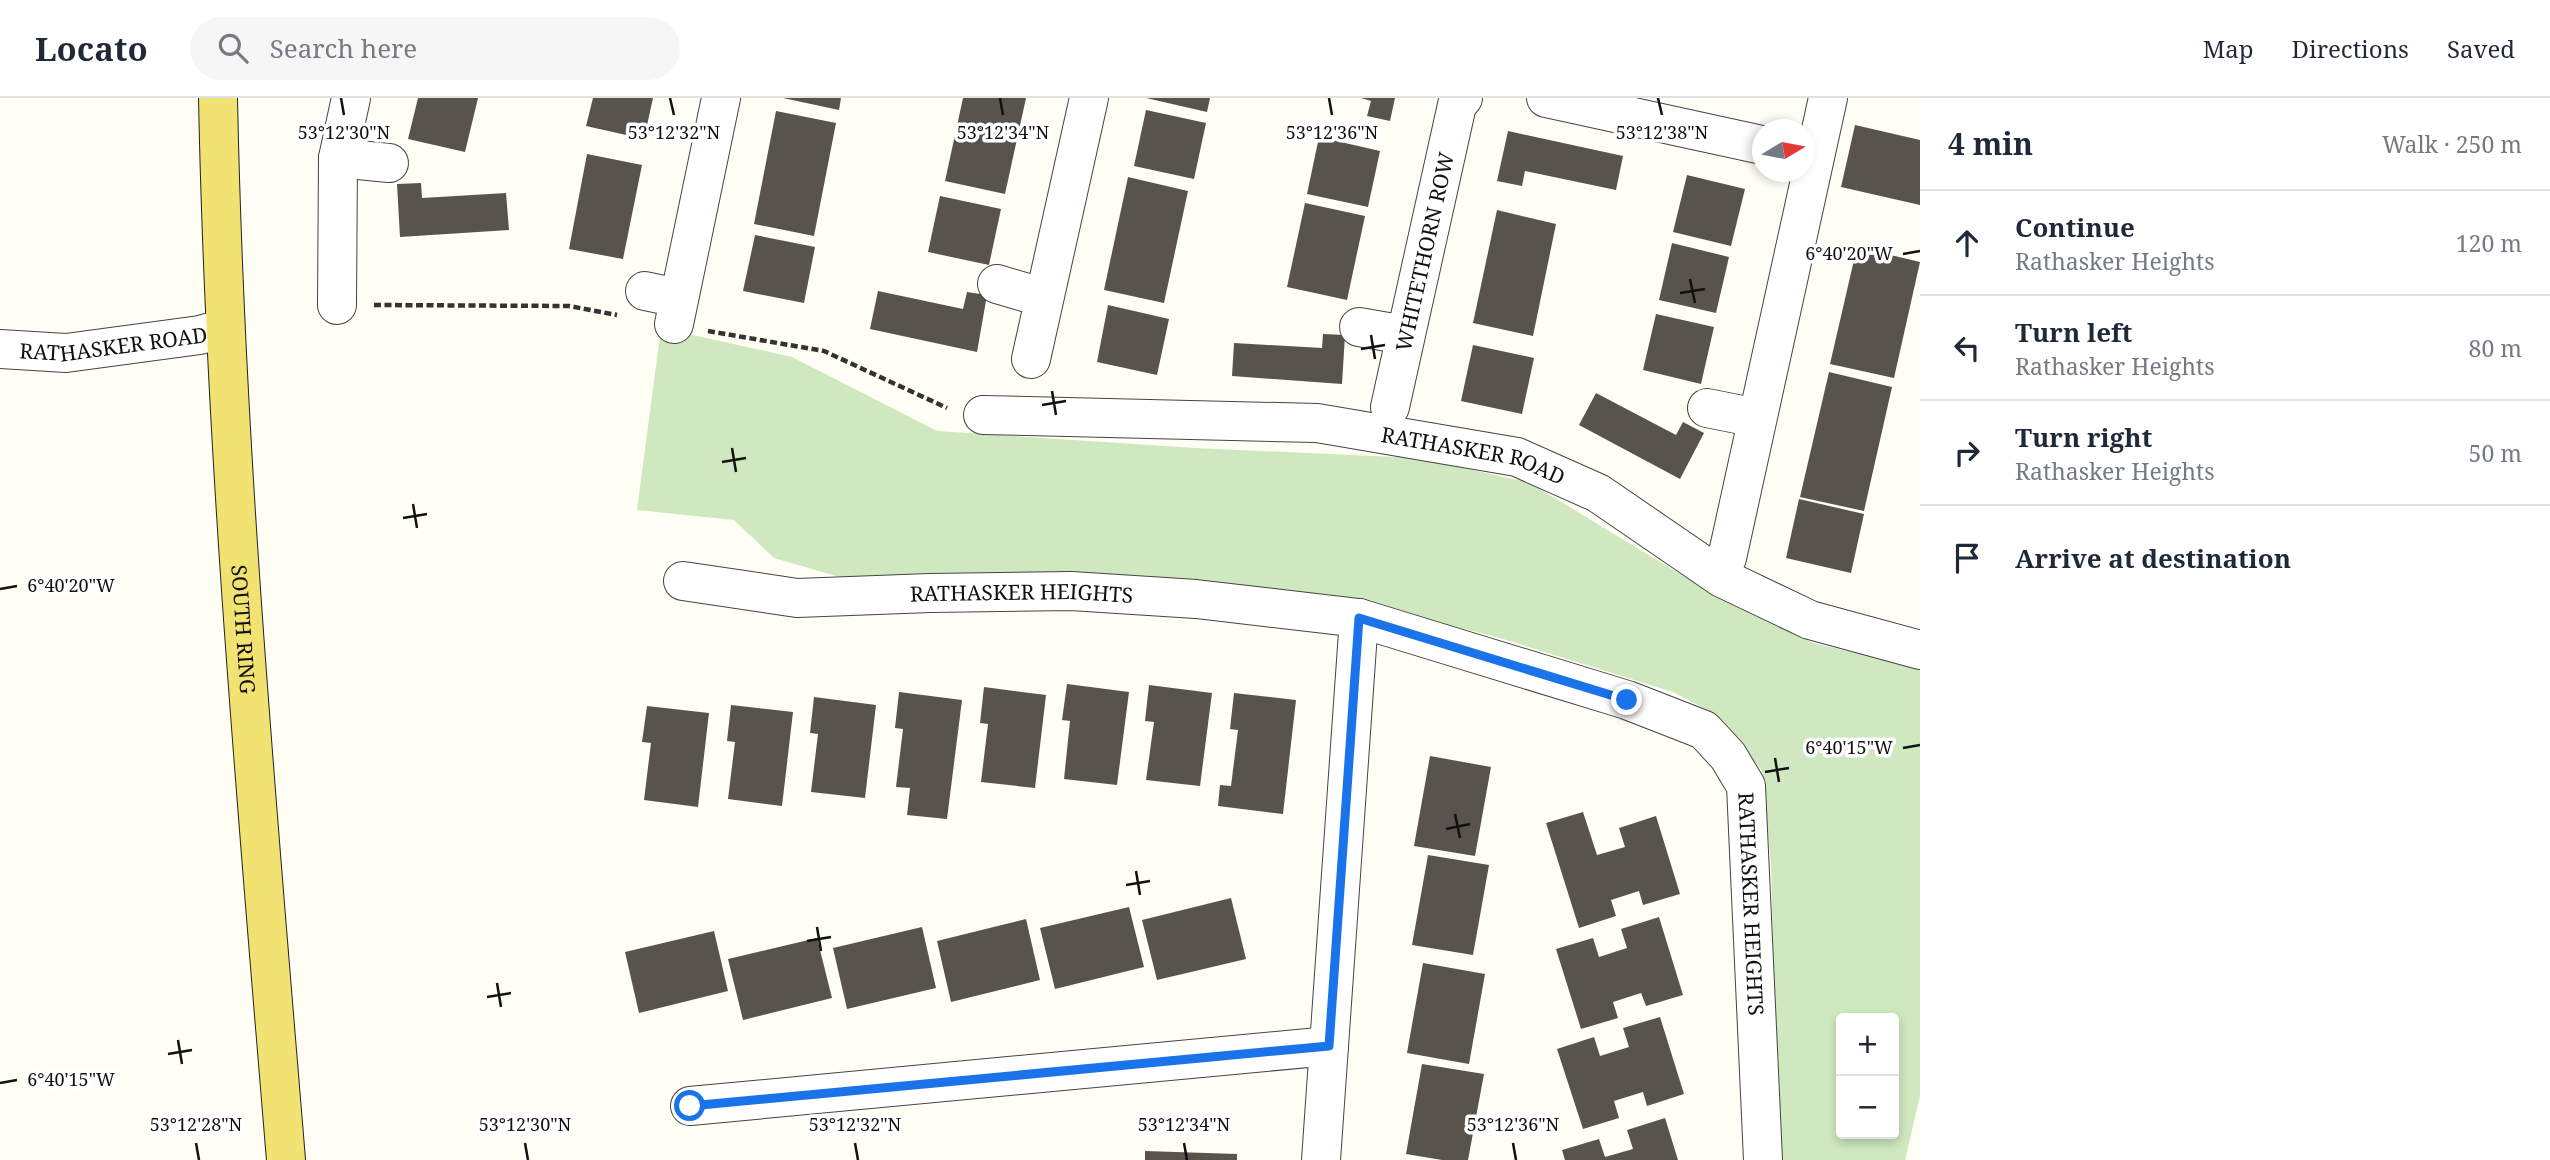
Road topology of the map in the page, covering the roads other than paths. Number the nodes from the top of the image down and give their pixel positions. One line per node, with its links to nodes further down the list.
1 (218, 98): 18 (main road, SOUTH RING)
2 (351, 98): 10 (street)
3 (721, 98): 16 (street)
4 (1089, 98): 14 (street)
5 (1463, 98): 19 (street, WHITETHORN ROW)
6 (1546, 98): 9 (street)
7 (1828, 98): 8 (street)
8 (1815, 137)
9 (1752, 143)
10 (338, 158): 11 (street); 15 (street)
11 (389, 163)
12 (1804, 182): 25 (street)
13 (997, 284): 14 (street)
14 (1044, 298): 21 (street)
15 (337, 305)
16 (666, 305)
17 (1359, 327): 19 (street)
18 (225, 328): 20 (street, RATHASKER ROAD); 32 (main road, SOUTH RING)
19 (1405, 335): 22 (street, WHITETHORN ROW)
20 (0, 349)
21 (1031, 359)
22 (1390, 407)
23 (1707, 408): 25 (street)
24 (982, 415): 29 (street, RATHASKER ROAD)
25 (1757, 418): 26 (street)
26 (1727, 558)
27 (683, 581): 28 (street, RATHASKER HEIGHTS)
28 (1359, 618): 30 (street); 34 (street, RATHASKER HEIGHTS)
29 (1920, 650)
30 (1329, 1046): 31 (street); 33 (street)
31 (690, 1106)
32 (286, 1160)
33 (1321, 1160)
34 (1763, 1160)

